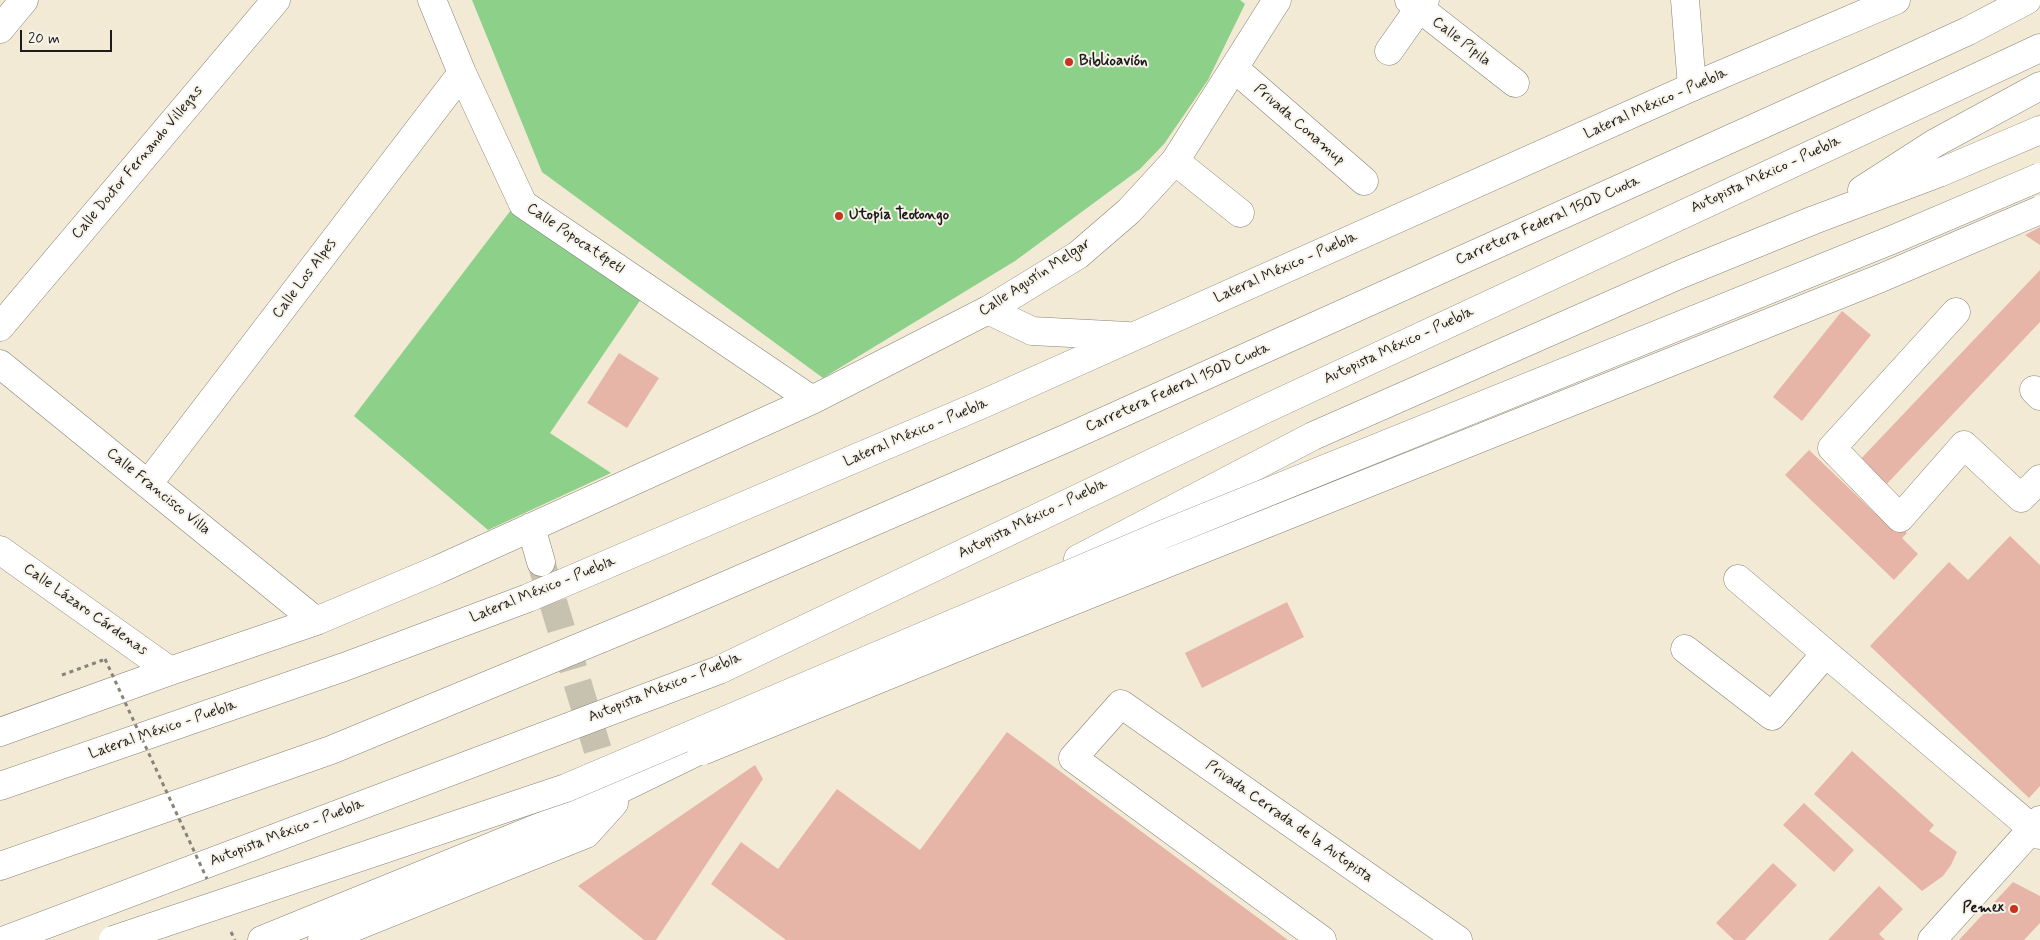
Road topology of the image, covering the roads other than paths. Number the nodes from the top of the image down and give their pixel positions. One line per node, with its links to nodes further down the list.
1 (24, 0): 10 (main road)
2 (276, 0): 30 (main road, Calle Doctor Fernando Villegas)
3 (432, 0): 15 (main road, Calle Popocatépetl)
4 (1277, 0): 14 (main road, Calle Agustín Melgar)
5 (1685, 0): 18 (main road)
6 (1859, 0): 11 (main road)
7 (1896, 0): 11 (main road)
8 (2027, 0): 48 (main road, Carretera Federal 150D Cuota)
9 (1418, 3): 13 (main road); 16 (main road, Calle Pípila)
10 (0, 29)
11 (1814, 36): 18 (main road, Lateral México - Puebla)
12 (2040, 48): 50 (main road, Autopista México - Puebla)
13 (1389, 51)
14 (1234, 69): 21 (main road, Calle Agustín Melgar); 24 (main road, Privada Conamup)
15 (462, 73): 33 (main road, Calle Popocatépetl); 35 (main road, Calle Los Alpes)
16 (1515, 83)
17 (2040, 86): 27 (main road)
18 (1692, 87): 31 (main road, Lateral México - Puebla)
19 (2040, 130): 22 (main road)
20 (2040, 145): 22 (main road)
21 (1176, 161): 26 (main road); 28 (main road, Calle Agustín Melgar)
22 (1939, 173): 27 (main road)
23 (2040, 177): 51 (main road, bridge)
24 (1364, 181)
25 (2040, 210): 52 (main road, bridge)
26 (1240, 213)
27 (1814, 220): 53 (main road)
28 (988, 310): 31 (main road); 33 (main road, Calle Agustín Melgar)
29 (1956, 312): 34 (main road)
30 (0, 327)
31 (1132, 336): 45 (main road, Lateral México - Puebla)
32 (0, 364): 35 (main road, Calle Francisco Villa)
33 (812, 400): 36 (main road, Calle Agustín Melgar)
34 (2040, 479)
35 (148, 484): 40 (main road, Calle Francisco Villa)
36 (531, 527): 38 (main road); 40 (main road, Calle Agustín Melgar)
37 (0, 550): 43 (main road, Calle Lázaro Cárdenas)
38 (542, 562)
39 (1738, 579): 42 (main road)
40 (316, 621): 43 (main road, Calle Agustín Melgar)
41 (1685, 650): 42 (main road)
42 (1825, 654): 47 (main road)
43 (170, 670): 44 (main road, Calle Agustín Melgar)
44 (0, 732)
45 (0, 786)
46 (614, 803): 54 (main road)
47 (2037, 828): 56 (main road)
48 (0, 866)
49 (1450, 938): 55 (main road, Privada Cerrada de la Autopista)
50 (5, 940)
51 (113, 940)
52 (164, 940)
53 (262, 940)
54 (322, 940)
55 (1322, 940)
56 (1932, 940)

